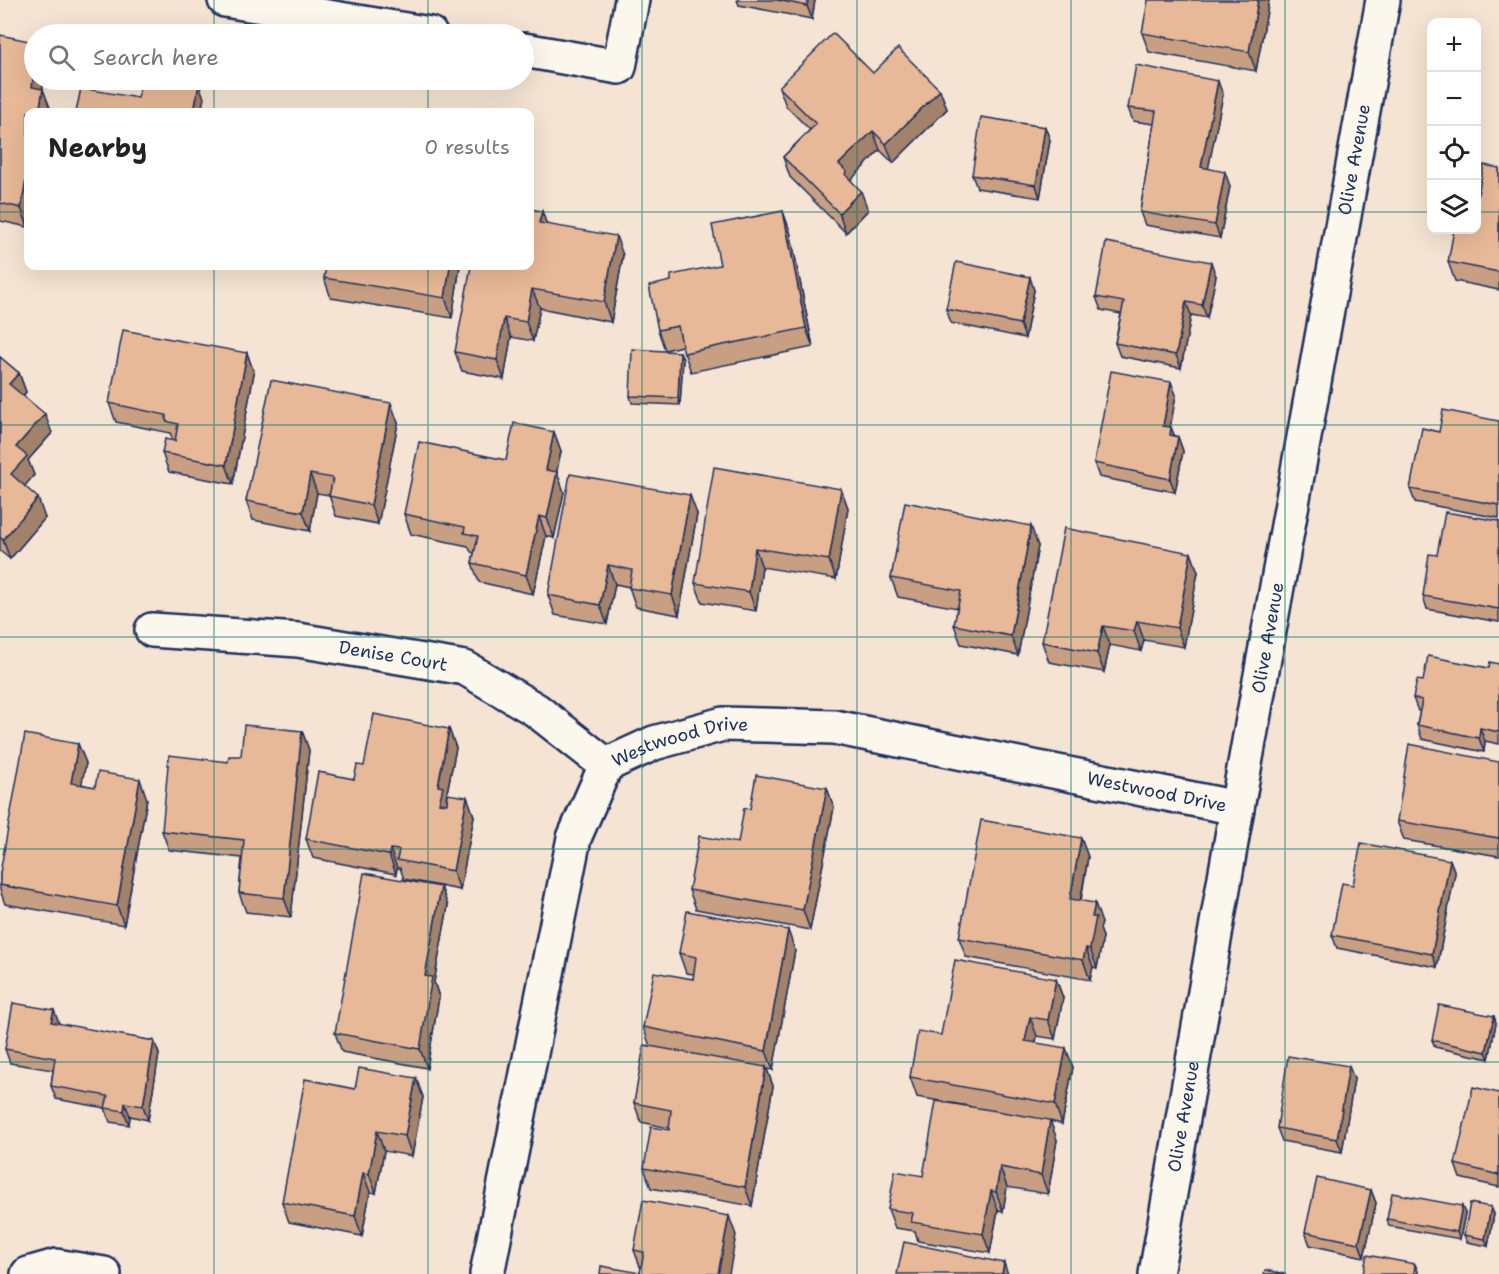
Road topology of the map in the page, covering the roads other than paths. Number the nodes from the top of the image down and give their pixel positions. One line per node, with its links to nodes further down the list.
1 (225, 0): 4 (street)
2 (632, 0): 5 (street)
3 (1383, 0): 8 (street, Olive Avenue)
4 (369, 24)
5 (534, 52)
6 (152, 630): 7 (street, Denise Court)
7 (606, 765): 8 (street, Westwood Drive); 11 (street, Westwood Drive)
8 (1237, 808): 12 (street, Olive Avenue)
9 (28, 1274): 10 (street)
10 (104, 1274)
11 (487, 1274)
12 (1156, 1274)

